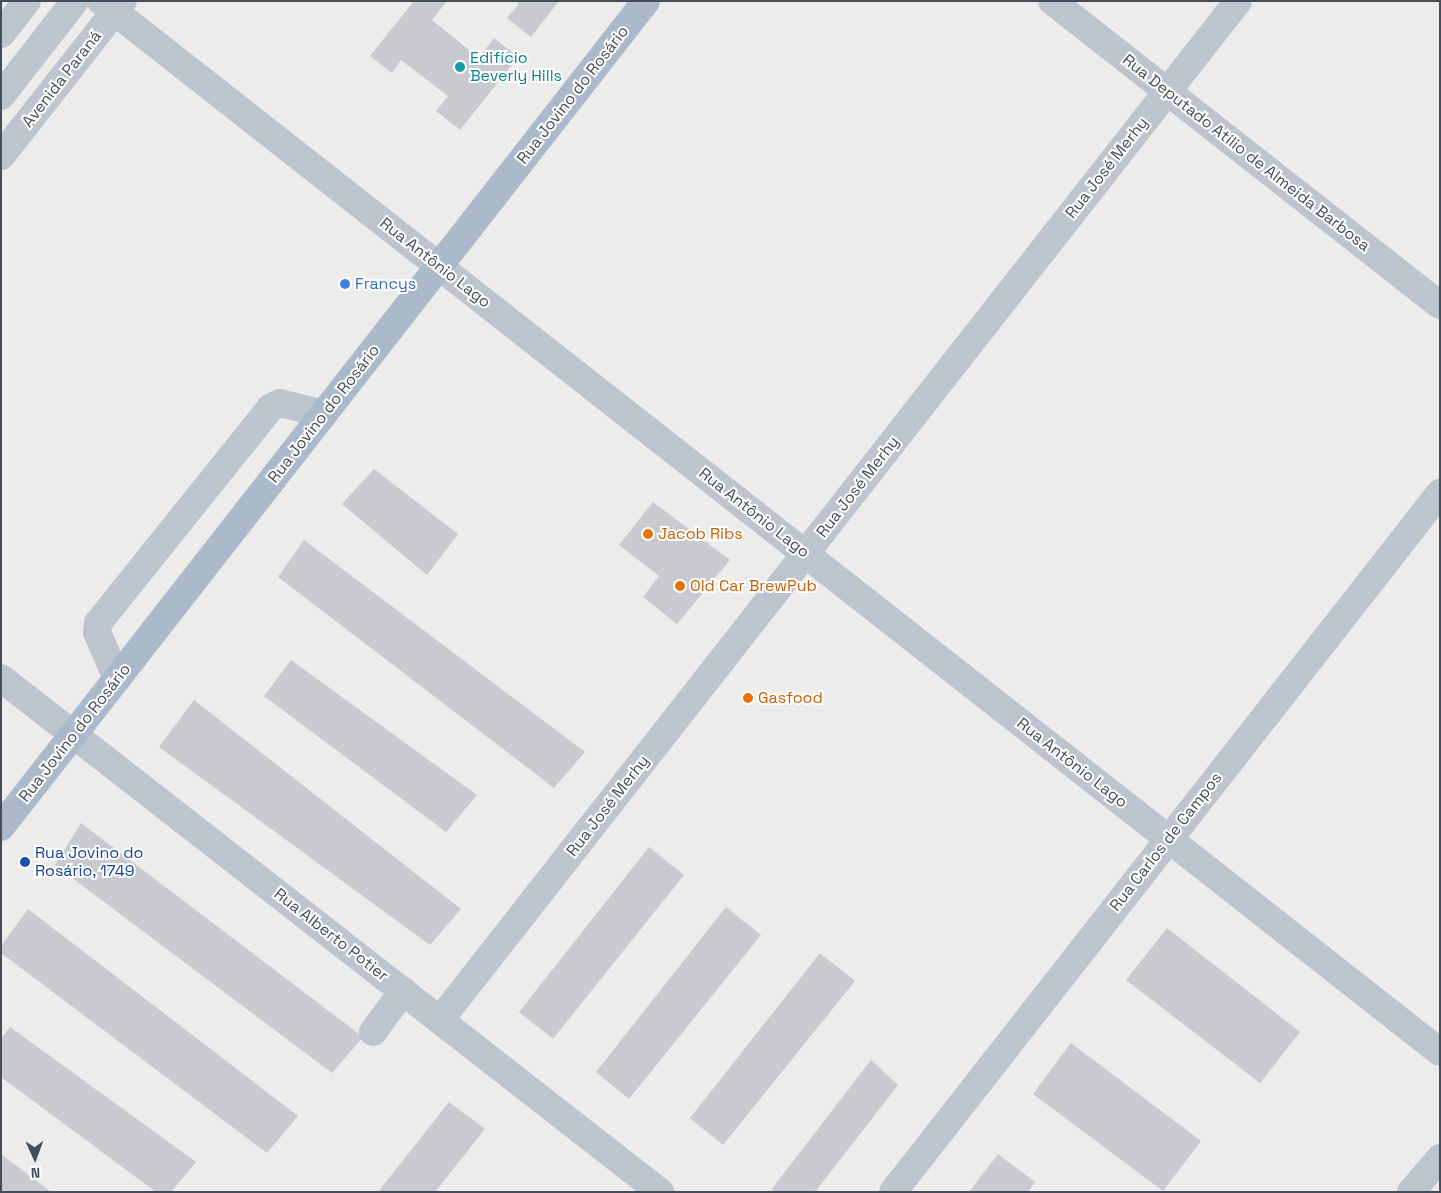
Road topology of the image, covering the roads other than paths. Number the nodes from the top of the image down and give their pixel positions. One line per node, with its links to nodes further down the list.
1 (27, 1): 7 (street)
2 (75, 1): 9 (street)
3 (646, 1): 11 (main road, Rua Jovino do Rosário)
4 (1052, 1): 8 (street, Rua Deputado Atílio de Almeida Barbosa)
5 (1238, 1): 8 (street, Rua José Merhy)
6 (113, 5): 10 (street, Avenida Paraná); 11 (street, Rua Antônio Lago)
7 (1, 34)
8 (1167, 92): 12 (street, Rua Deputado Atílio de Almeida Barbosa); 15 (street, Rua José Merhy)
9 (1, 96)
10 (1, 156)
11 (439, 266): 13 (main road, Rua Jovino do Rosário); 15 (street, Rua Antônio Lago)
12 (1440, 305)
13 (324, 414): 17 (main road, Rua Jovino do Rosário); 17 (street)
14 (1440, 493): 20 (street, Rua Carlos de Campos)
15 (806, 554): 20 (street, Rua Antônio Lago); 22 (street, Rua José Merhy)
16 (1, 678): 18 (street, Rua Alberto Potier)
17 (117, 679): 18 (main road, Rua Jovino do Rosário)
18 (74, 734): 19 (main road, Rua Jovino do Rosário); 21 (street, Rua Alberto Potier)
19 (1, 827)
20 (1169, 839): 24 (street, Rua Antônio Lago); 27 (street, Rua Carlos de Campos)
21 (403, 991): 22 (street, Rua Alberto Potier); 23 (street)
22 (440, 1020): 26 (street, Rua Alberto Potier)
23 (373, 1032)
24 (1440, 1052)
25 (1440, 1158): 28 (street)
26 (660, 1192)
27 (893, 1192)
28 (1411, 1192)

